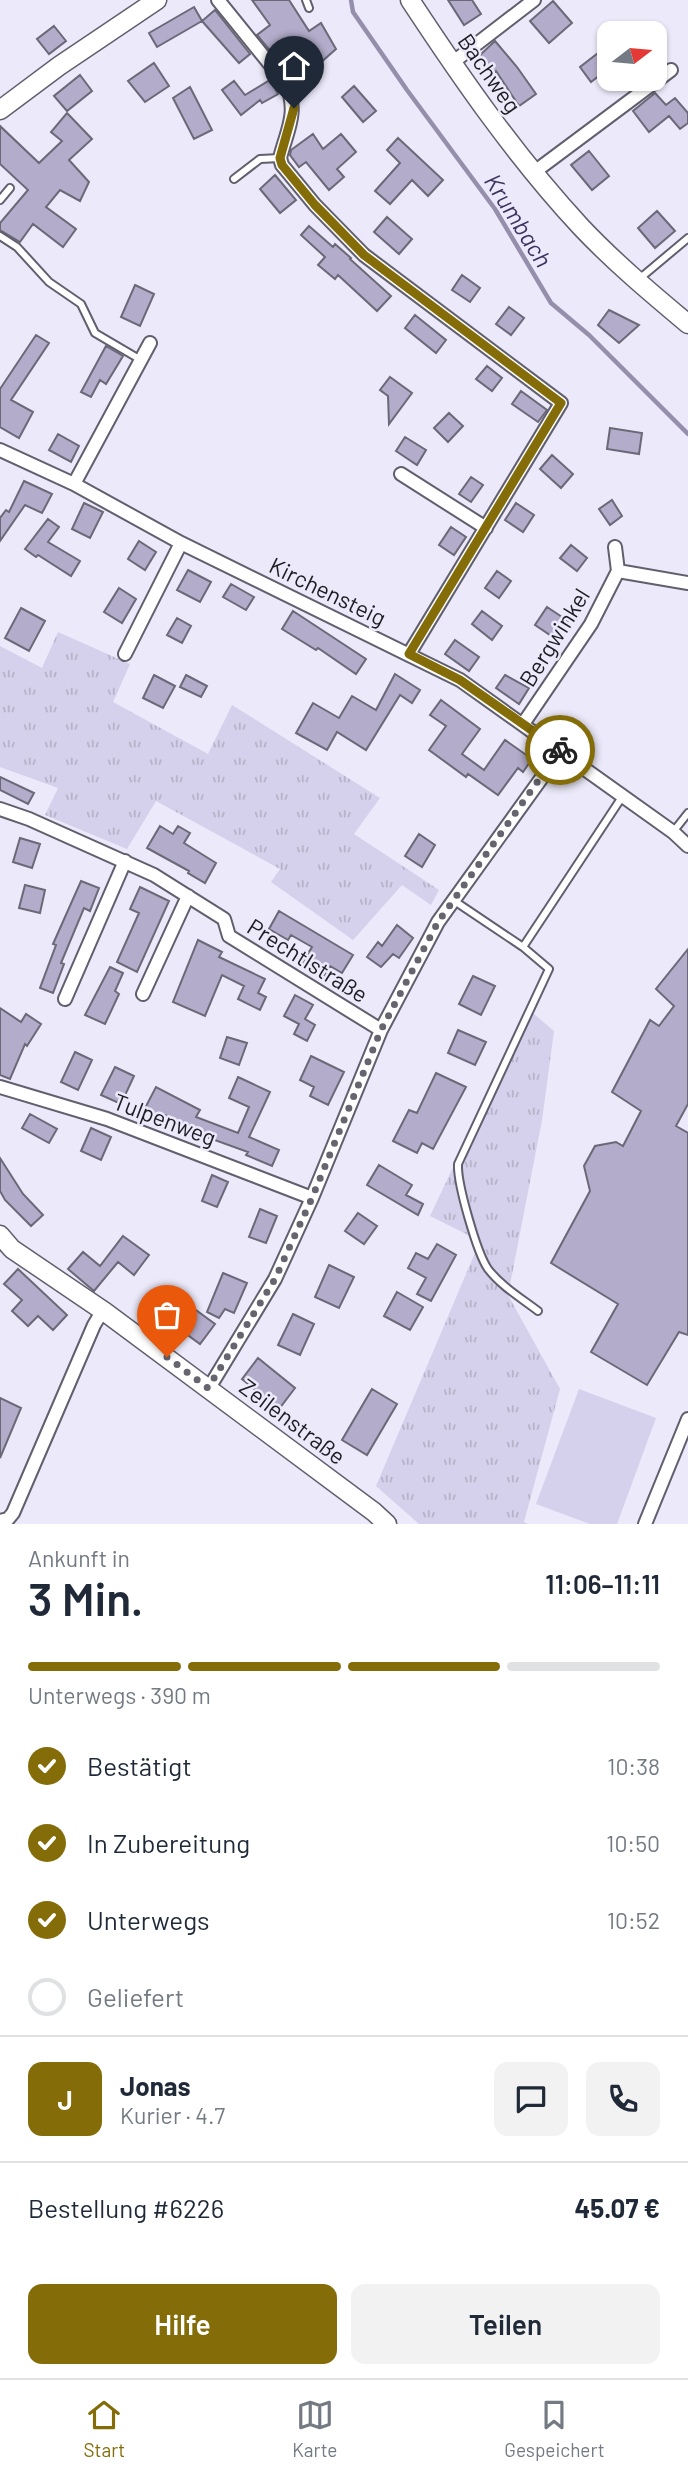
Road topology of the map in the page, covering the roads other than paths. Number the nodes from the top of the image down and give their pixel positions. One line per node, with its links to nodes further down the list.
1 (158, 0): 9 (street)
2 (218, 0): 10 (street)
3 (306, 0): 6 (lane)
4 (410, 0): 7 (street, Bachweg)
5 (534, 0): 7 (street)
6 (309, 8)
7 (452, 63): 11 (street, Bachweg)
8 (671, 70): 11 (street)
9 (0, 110)
10 (280, 158): 12 (lane); 24 (street)
11 (533, 173): 17 (street, Bachweg)
12 (234, 180)
13 (10, 188): 14 (lane)
14 (0, 200)
15 (0, 236): 20 (lane)
16 (688, 238): 17 (lane)
17 (637, 281): 18 (street, Bachweg)
18 (688, 324)
19 (150, 342): 20 (street)
20 (141, 360): 23 (street)
21 (0, 450): 23 (street, Kirchensteig)
22 (401, 474): 24 (street)
23 (74, 484): 25 (street, Kirchensteig)
24 (486, 528): 30 (street)
25 (181, 543): 29 (street); 30 (street, Kirchensteig)
26 (615, 547): 27 (street)
27 (618, 571): 28 (street); 31 (street, Bergwinkel)
28 (688, 583)
29 (125, 654)
30 (409, 654): 31 (street, Kirchensteig)
31 (523, 724): 32 (street, Kirchensteig)
32 (561, 751): 33 (street, Kirchensteig); 40 (street)
33 (622, 796): 36 (street, Kirchensteig); 41 (lane)
34 (0, 809): 38 (street, Prechtlstraße)
35 (688, 813): 36 (lane)
36 (673, 832): 37 (street, Kirchensteig)
37 (688, 846)
38 (125, 861): 39 (street, Prechtlstraße); 43 (street)
39 (188, 896): 42 (street); 44 (street, Prechtlstraße)
40 (453, 900): 41 (lane); 44 (street)
41 (523, 947): 49 (lane)
42 (143, 994)
43 (65, 999)
44 (381, 1030): 46 (street)
45 (0, 1087): 46 (street, Tulpenweg)
46 (312, 1198): 50 (street)
47 (0, 1235): 48 (street, Zeilenstraße)
48 (103, 1311): 50 (street, Zeilenstraße); 52 (street)
49 (538, 1311)
50 (208, 1388): 53 (street, Zeilenstraße)
51 (688, 1419): 54 (street)
52 (0, 1521)
53 (387, 1524)
54 (645, 1524)

